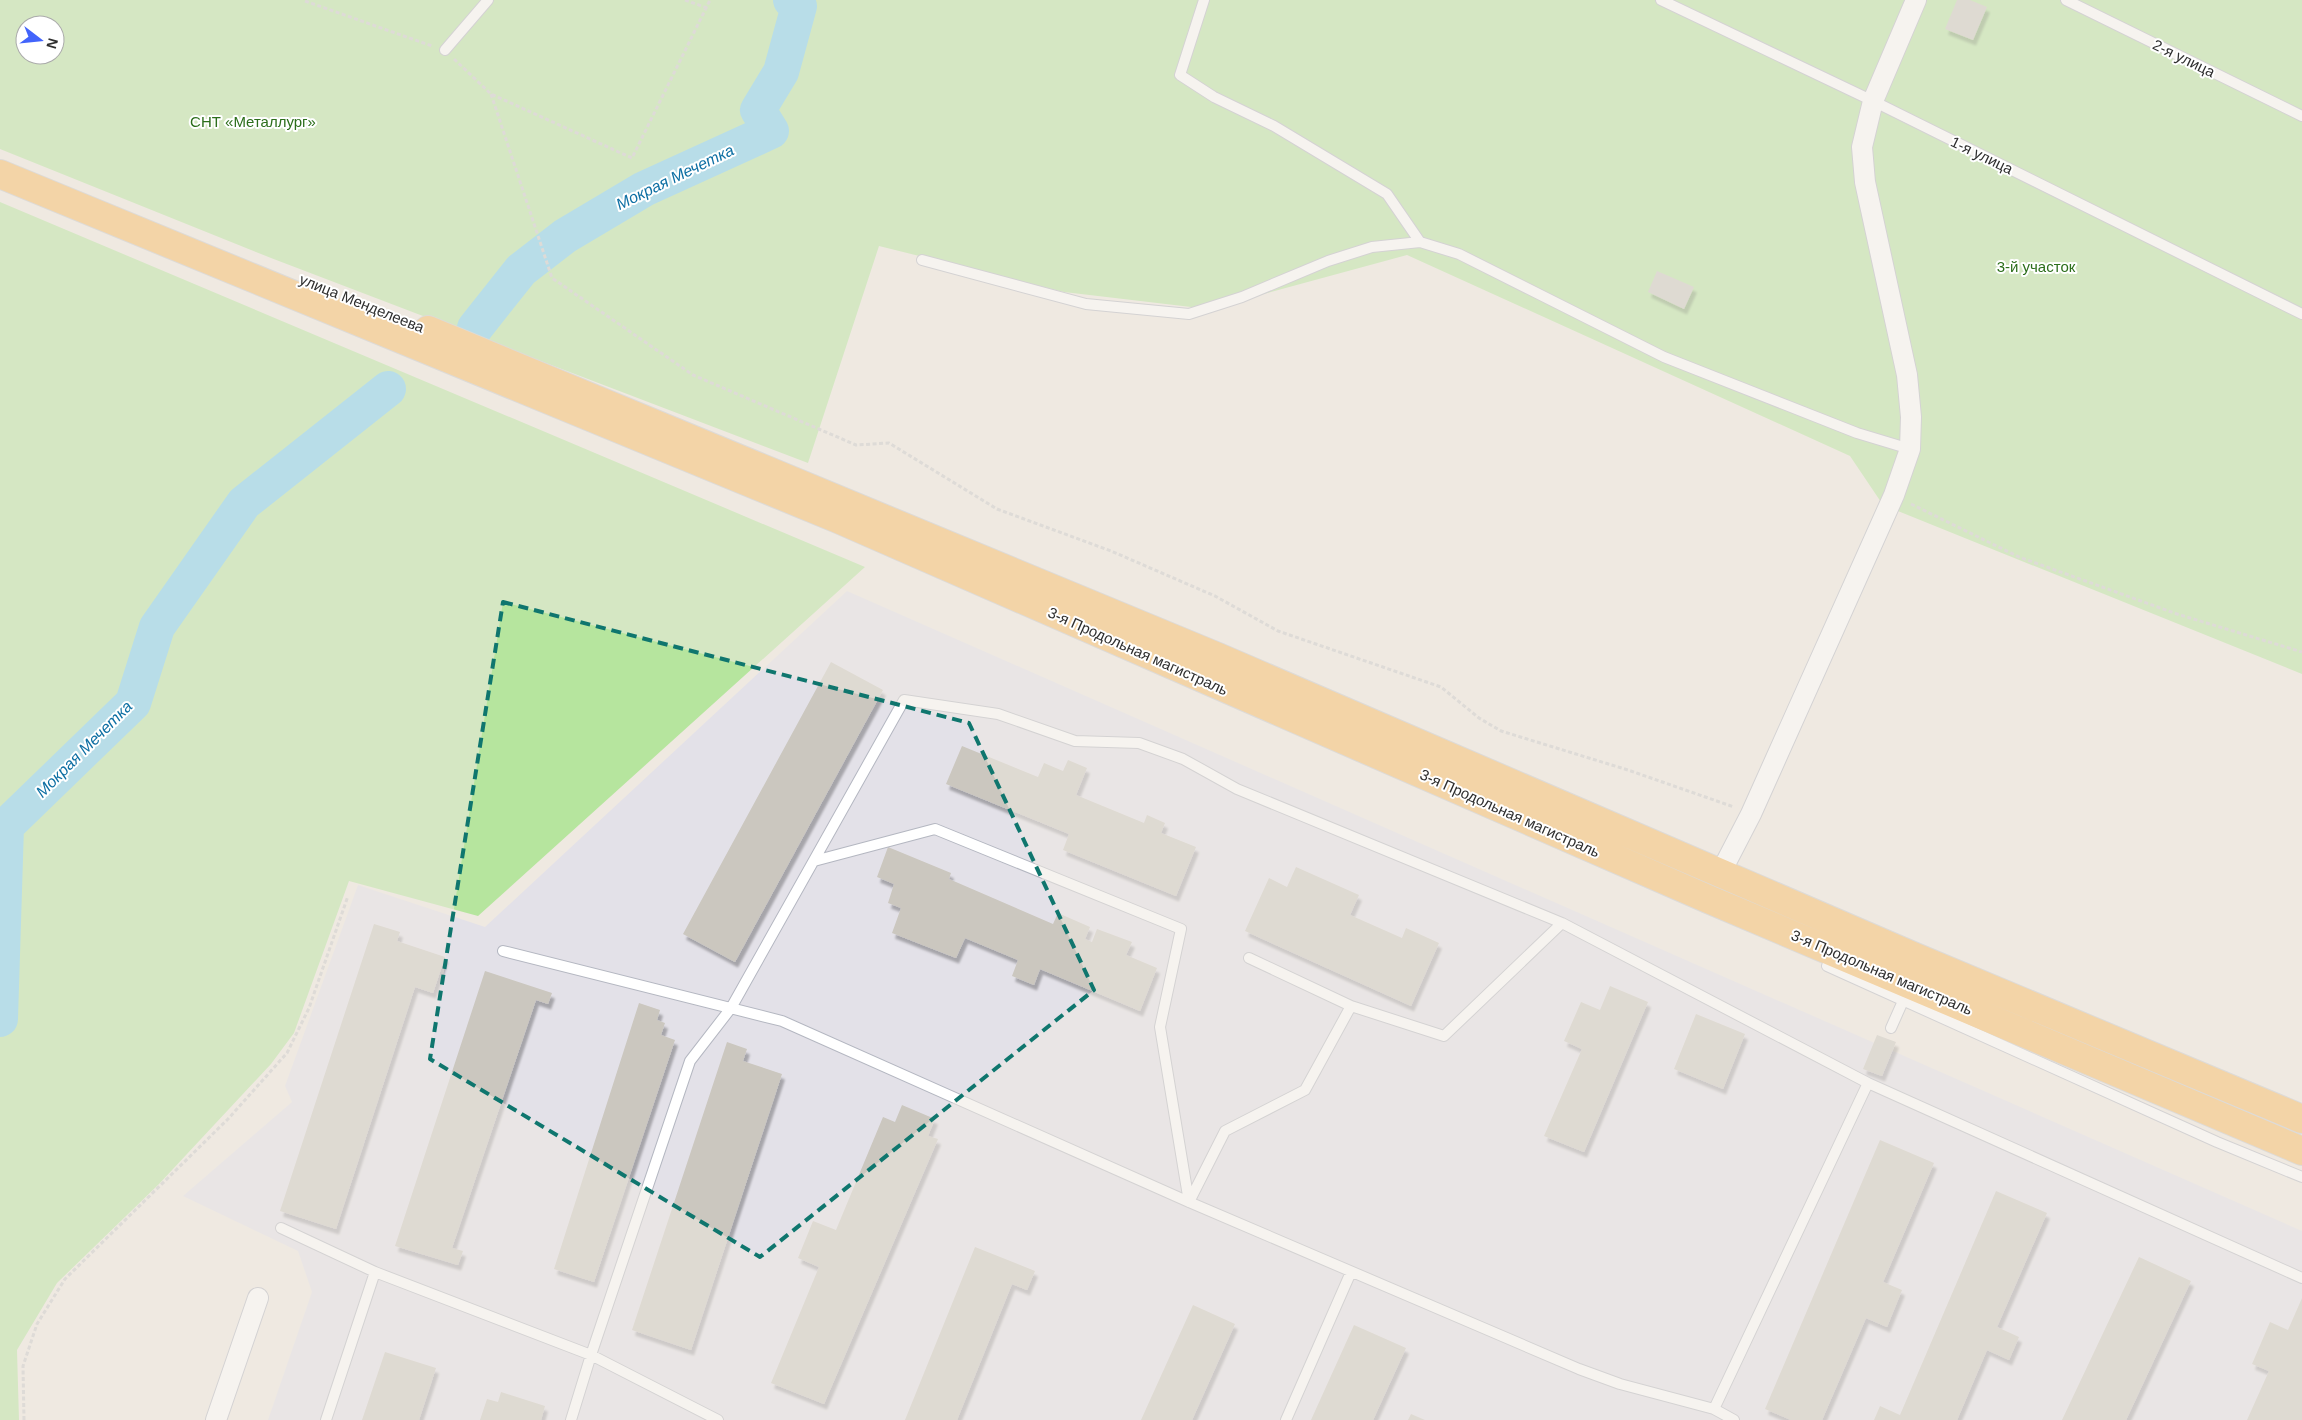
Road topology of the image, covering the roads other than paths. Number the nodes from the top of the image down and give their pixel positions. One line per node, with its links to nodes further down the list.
1 (488, 0): 6 (lane)
2 (1204, 0): 11 (lane)
3 (1661, 0): 7 (lane, 1-я улица)
4 (1916, 0): 7 (street)
5 (2066, 0): 8 (lane, 2-я улица)
6 (445, 50)
7 (1873, 101): 13 (lane, 1-я улица); 14 (street)
8 (2302, 116)
9 (0, 155): 15 (highway, улица Менделеева)
10 (0, 174): 15 (highway, улица Менделеева)
11 (1420, 242): 12 (lane); 14 (lane)
12 (922, 260)
13 (2302, 314)
14 (1910, 449): 17 (street)
15 (722, 461): 17 (highway, 3-я Продольная магистраль); 28 (highway, 3-я Продольная магистраль)
16 (814, 861): 18 (lane); 24 (lane); 30 (lane)
17 (1722, 872): 27 (highway, 3-я Продольная магистраль)
18 (1562, 923): 23 (lane); 26 (lane)
19 (503, 951): 24 (lane)
20 (1249, 958): 23 (lane)
21 (1827, 966): 22 (lane)
22 (1903, 1001): 25 (lane); 29 (lane)
23 (1351, 1006): 30 (lane)
24 (730, 1008): 30 (lane); 36 (lane)
25 (1891, 1028)
26 (1868, 1083): 34 (lane); 37 (lane)
27 (2302, 1119)
28 (2302, 1151)
29 (2302, 1177)
30 (1189, 1202): 33 (lane)
31 (281, 1228): 32 (lane)
32 (375, 1272): 36 (lane); 39 (lane)
33 (1351, 1272): 37 (lane); 42 (lane)
34 (2302, 1278)
35 (258, 1298): 38 (street)
36 (591, 1355): 40 (lane); 41 (lane)
37 (1714, 1409): 43 (lane)
38 (216, 1420)
39 (326, 1420)
40 (571, 1420)
41 (718, 1420)
42 (1286, 1420)
43 (1734, 1420)

